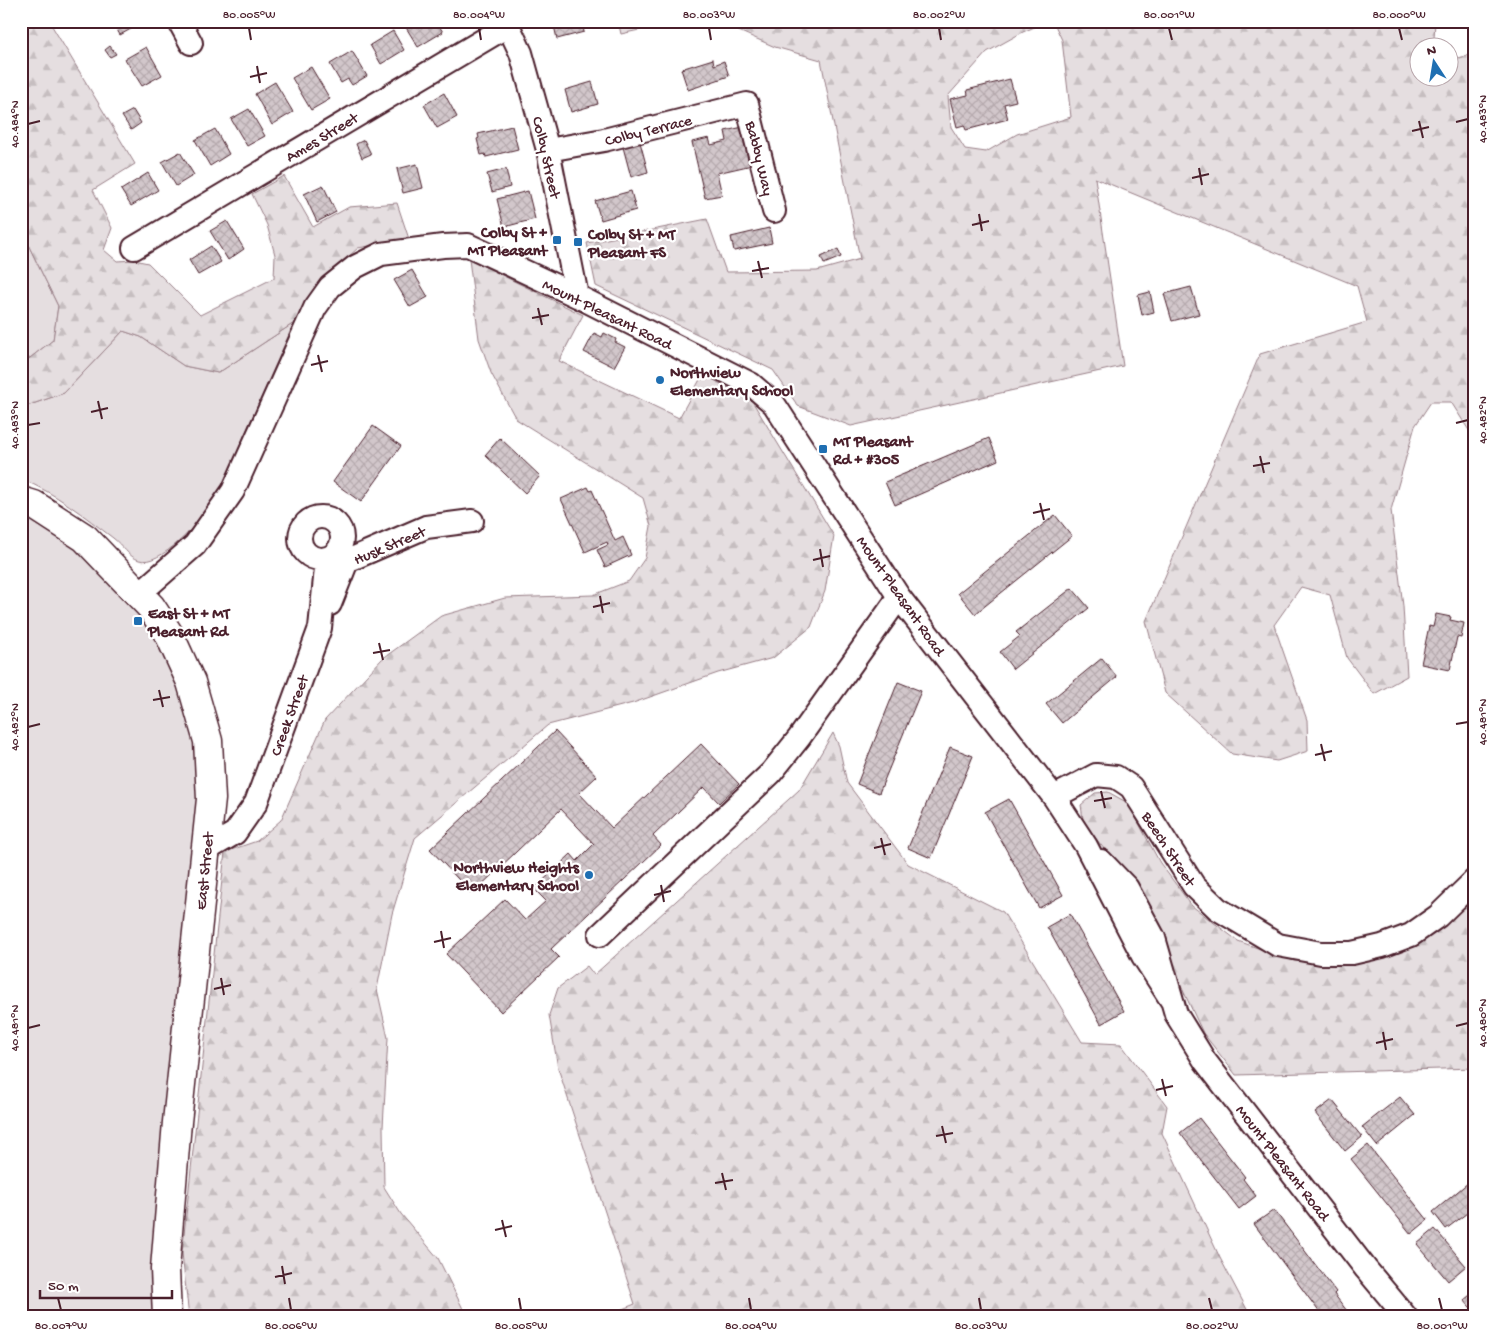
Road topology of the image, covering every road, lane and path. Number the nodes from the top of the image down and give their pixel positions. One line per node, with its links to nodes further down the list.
1 (179, 21): 3 (street)
2 (508, 23): 5 (street, Colby Street); 7 (street, Ames Street)
3 (191, 43)
4 (747, 104): 5 (street, Colby Terrace); 6 (street, Babby Way)
5 (548, 150): 8 (street, Colby Street)
6 (774, 211)
7 (134, 248)
8 (577, 296): 12 (street, Mount Pleasant Road); 13 (street, Mount Pleasant Road)
9 (21, 501): 12 (main road, East Street)
10 (472, 522): 14 (street, Husk Street)
11 (327, 558): 14 (street, Creek Street)
12 (139, 594): 16 (main road, East Street)
13 (899, 597): 15 (street, Mount Pleasant Road); 18 (street)
14 (320, 628): 16 (street, Creek Street)
15 (1054, 797): 17 (street, Beech Street); 20 (street, Mount Pleasant Road)
16 (206, 850): 19 (main road, East Street)
17 (1475, 880)
18 (600, 935)
19 (166, 1317)
20 (1406, 1317)

